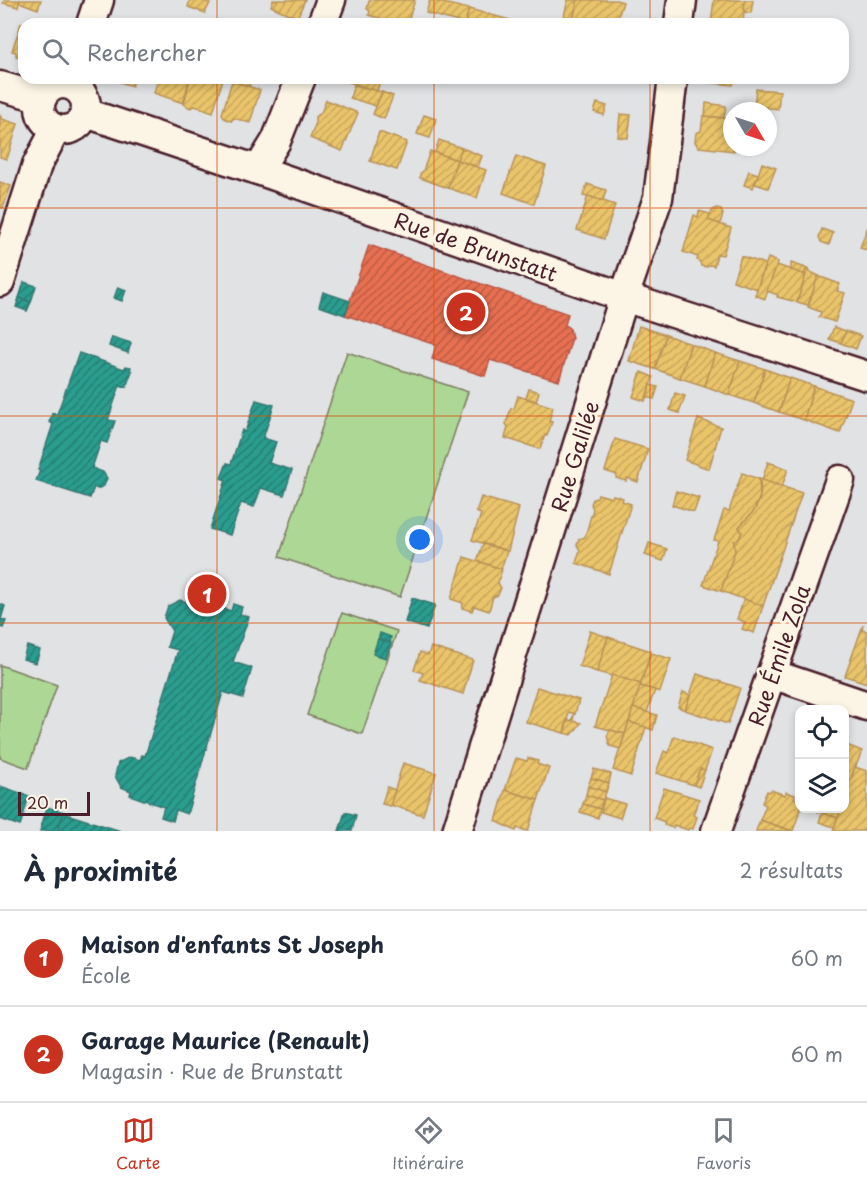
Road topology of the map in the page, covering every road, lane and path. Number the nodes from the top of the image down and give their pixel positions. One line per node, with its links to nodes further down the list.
1 (99, 0): 4 (street)
2 (331, 0): 5 (street)
3 (682, 0): 6 (street)
4 (93, 18)
5 (324, 18)
6 (680, 18)
7 (64, 84): 12 (street)
8 (73, 84): 13 (street)
9 (299, 84): 15 (street)
10 (672, 84): 17 (street, Rue Galilée)
11 (0, 86): 12 (street)
12 (42, 98): 14 (street)
13 (86, 113): 14 (street); 15 (street, Rue de Brunstatt)
14 (56, 129): 16 (street)
15 (258, 170): 17 (street, Rue de Brunstatt)
16 (0, 282)
17 (624, 297): 18 (street, Rue de Brunstatt); 22 (street, Rue Galilée)
18 (867, 376)
19 (840, 480): 20 (street, Rue Émile Zola)
20 (772, 674): 21 (street); 23 (street, Rue Émile Zola)
21 (867, 706)
22 (457, 831)
23 (716, 831)

